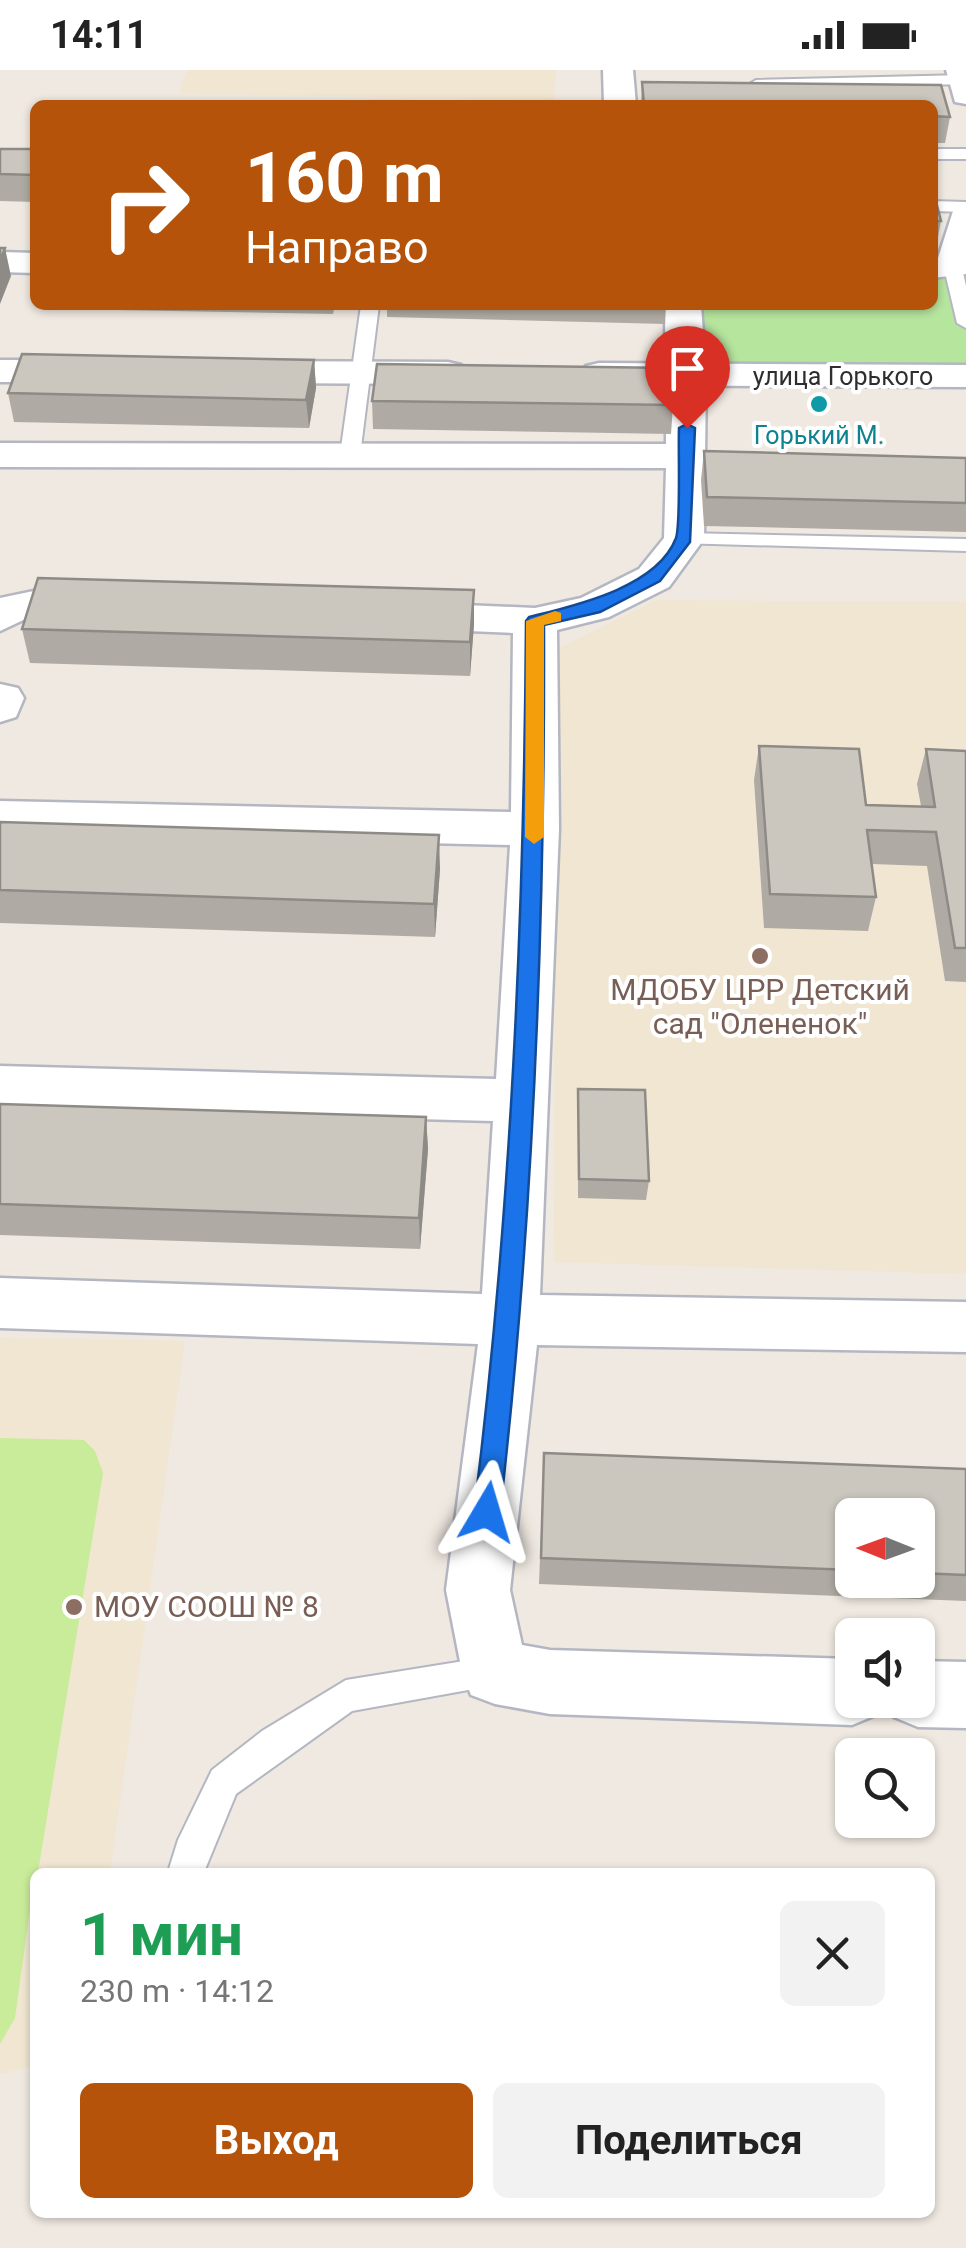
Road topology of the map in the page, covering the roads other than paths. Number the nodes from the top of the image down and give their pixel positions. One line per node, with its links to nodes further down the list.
1 (964, 81): 2 (lane)
2 (732, 86)
3 (938, 154): 4 (lane)
4 (966, 154)
5 (938, 206): 6 (lane)
6 (966, 207)
7 (966, 215): 10 (street)
8 (0, 262): 9 (street)
9 (30, 262)
10 (943, 268): 13 (lane)
11 (369, 310): 17 (lane)
12 (683, 310): 20 (street)
13 (966, 323)
14 (0, 371): 15 (street)
15 (114, 372)
16 (209, 372): 17 (street)
17 (361, 373): 18 (street); 23 (lane)
18 (476, 374)
19 (572, 374): 20 (street, улица Горького)
20 (688, 375): 21 (street, улица Горького); 24 (street)
21 (966, 376)
22 (0, 455): 23 (street)
23 (350, 455): 24 (street)
24 (687, 456): 25 (street)
25 (684, 539): 26 (lane); 30 (street)
26 (966, 545)
27 (145, 605): 29 (street)
28 (359, 614): 30 (street)
29 (0, 618)
30 (535, 621): 32 (street)
31 (0, 818): 32 (street)
32 (535, 830): 34 (street)
33 (0, 1087): 34 (street)
34 (522, 1101): 36 (street)
35 (0, 1303): 36 (street)
36 (510, 1320): 37 (street); 38 (street)
37 (966, 1327)
38 (495, 1672): 39 (street); 42 (lane)
39 (835, 1691)
40 (935, 1694): 41 (street)
41 (966, 1695)
42 (187, 1868)

